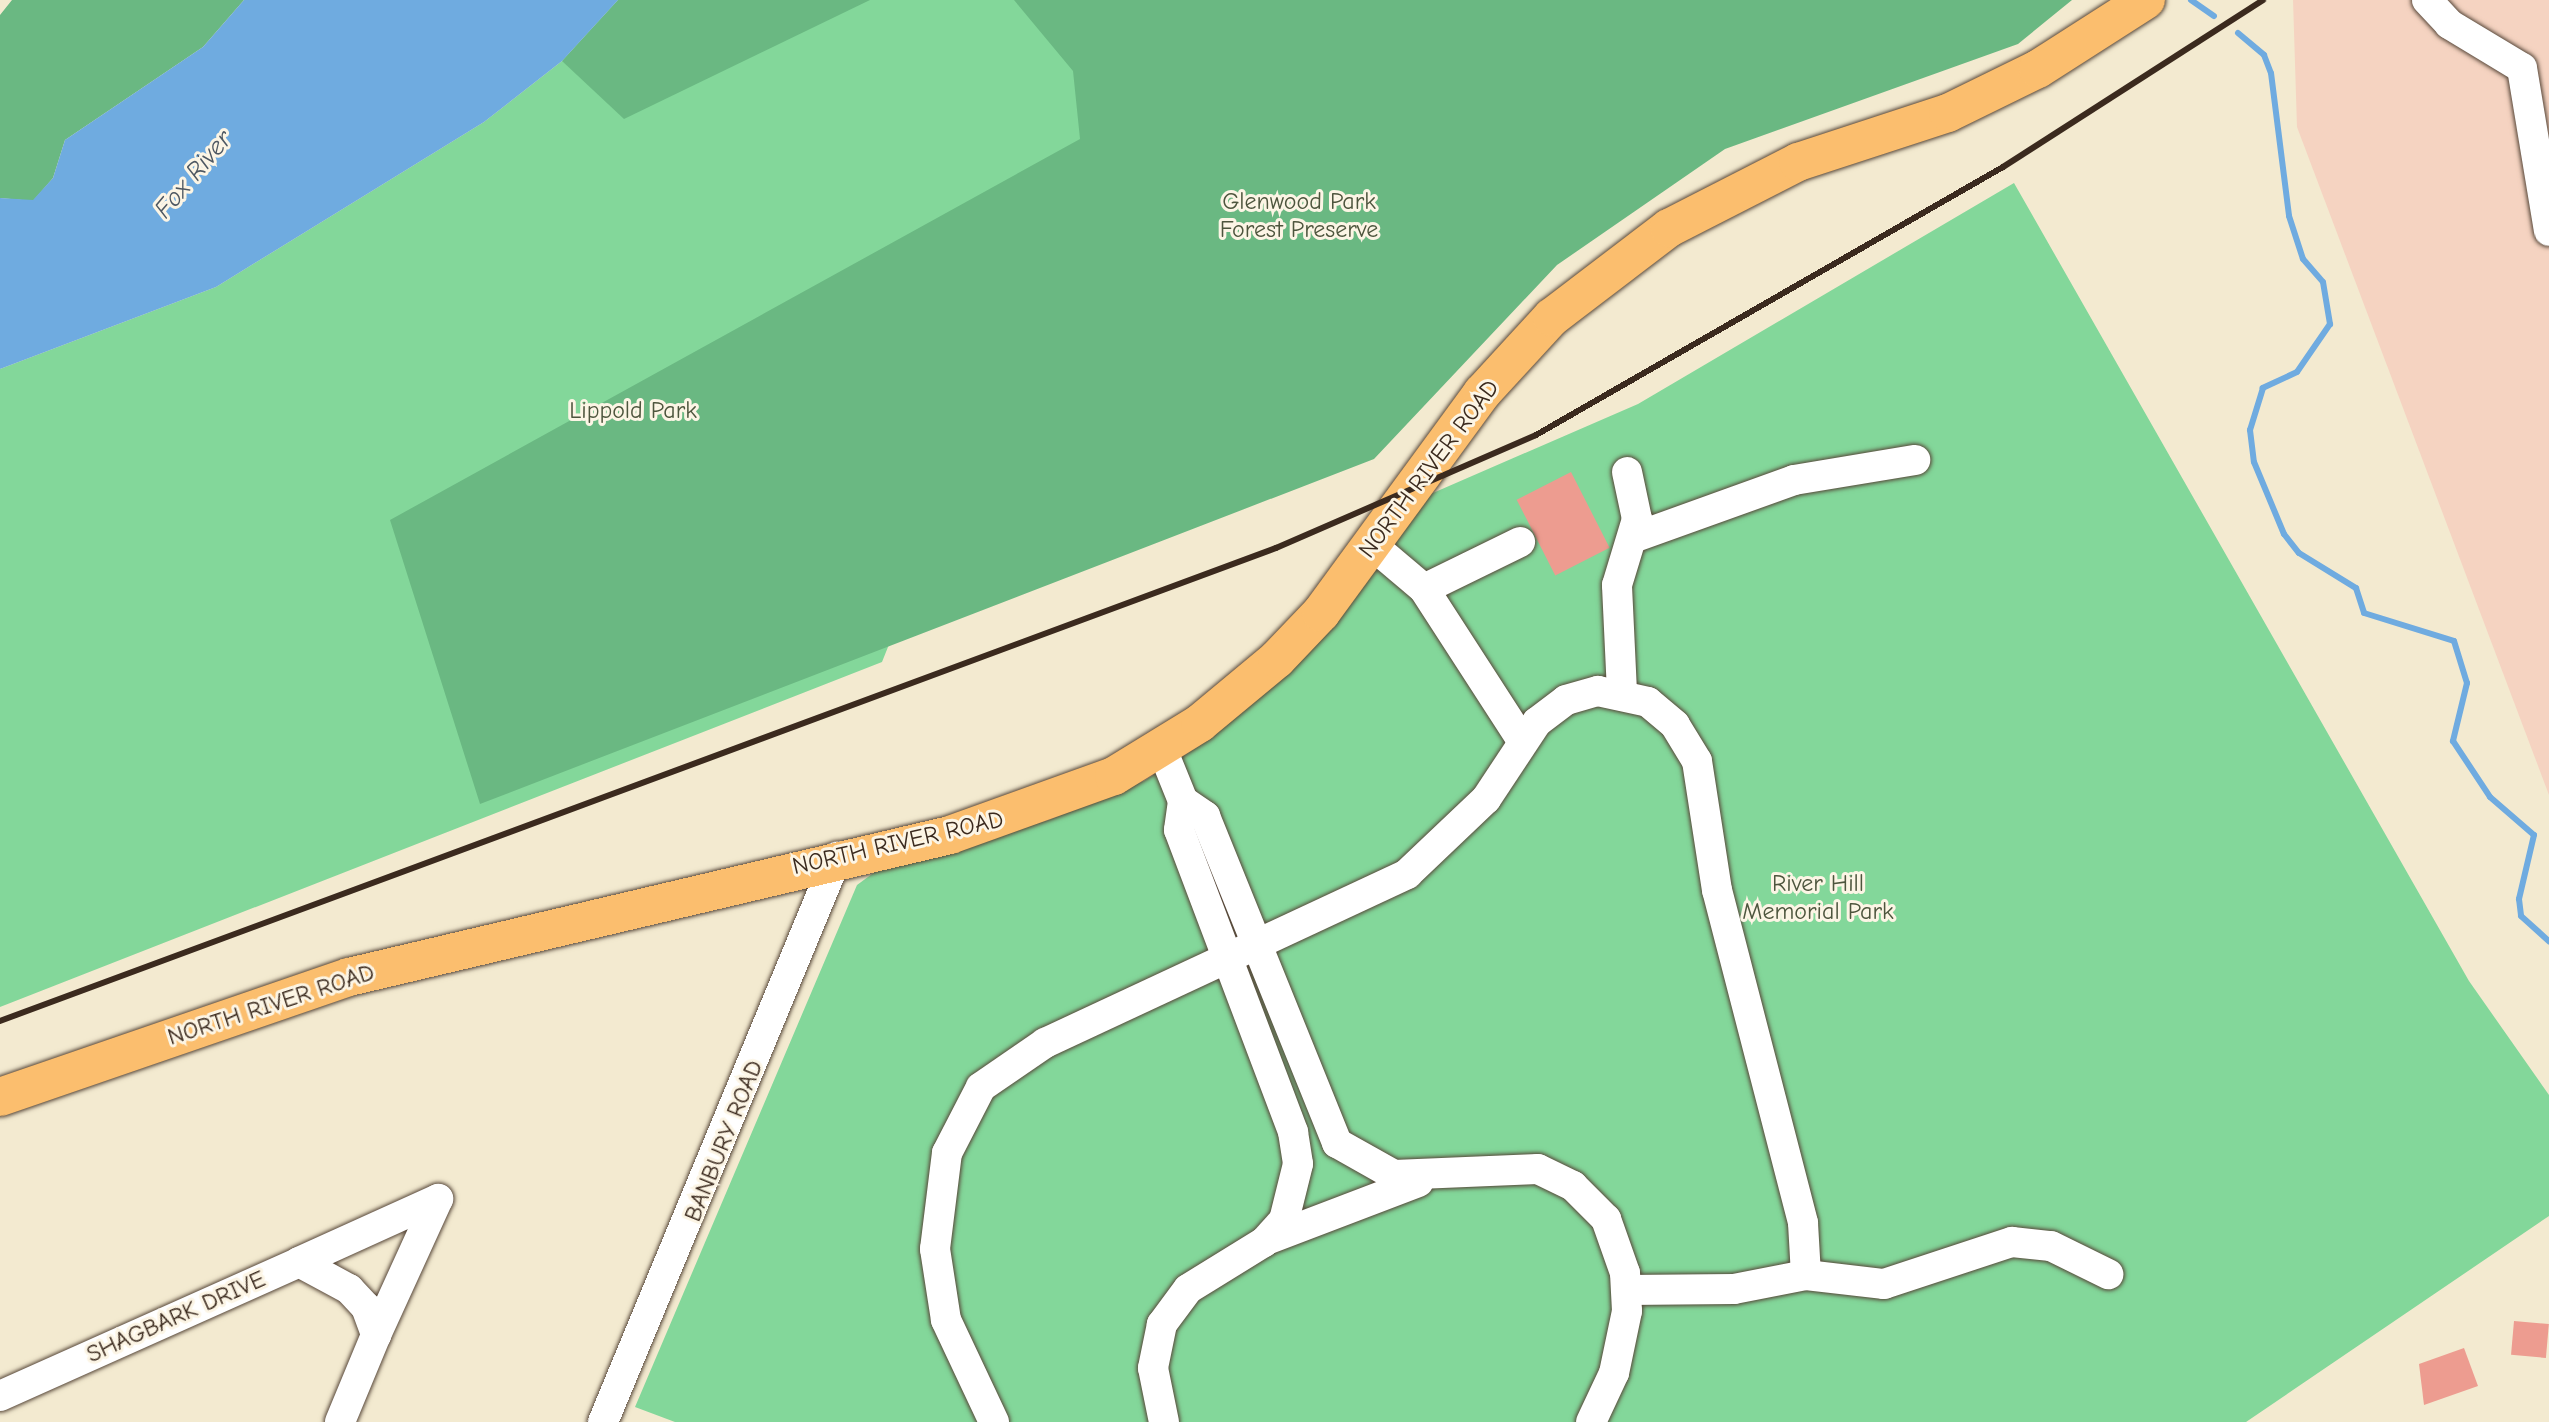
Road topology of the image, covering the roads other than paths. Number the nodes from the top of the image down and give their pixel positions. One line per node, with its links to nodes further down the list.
1 (2146, 0): 9 (main road, NORTH RIVER ROAD)
2 (2427, 0): 3 (street)
3 (2535, 66): 4 (street)
4 (2549, 231)
5 (1915, 460): 7 (street)
6 (1627, 472): 7 (street)
7 (1633, 538): 11 (street)
8 (1520, 542): 10 (street)
9 (1372, 545): 10 (street); 13 (main road, NORTH RIVER ROAD)
10 (1424, 589): 12 (street)
11 (1622, 692): 12 (street); 23 (street)
12 (1523, 742): 15 (street)
13 (1162, 749): 14 (main road, NORTH RIVER ROAD); 15 (street)
14 (837, 857): 16 (main road, NORTH RIVER ROAD); 28 (street, BANBURY ROAD)
15 (1240, 950): 17 (street); 18 (street); 29 (street)
16 (0, 1097)
17 (1337, 1143): 18 (street); 19 (street)
18 (1298, 1164): 20 (street)
19 (1435, 1177): 20 (street); 24 (street)
20 (1264, 1242): 30 (street)
21 (299, 1262): 25 (street); 25 (street, SHAGBARK DRIVE); 26 (street, SHAGBARK DRIVE)
22 (2108, 1274): 23 (street)
23 (1806, 1275): 24 (street)
24 (1627, 1290): 31 (street)
25 (376, 1335): 27 (street)
26 (0, 1396)
27 (340, 1422)
28 (603, 1422)
29 (994, 1422)
30 (1164, 1422)
31 (1591, 1422)

